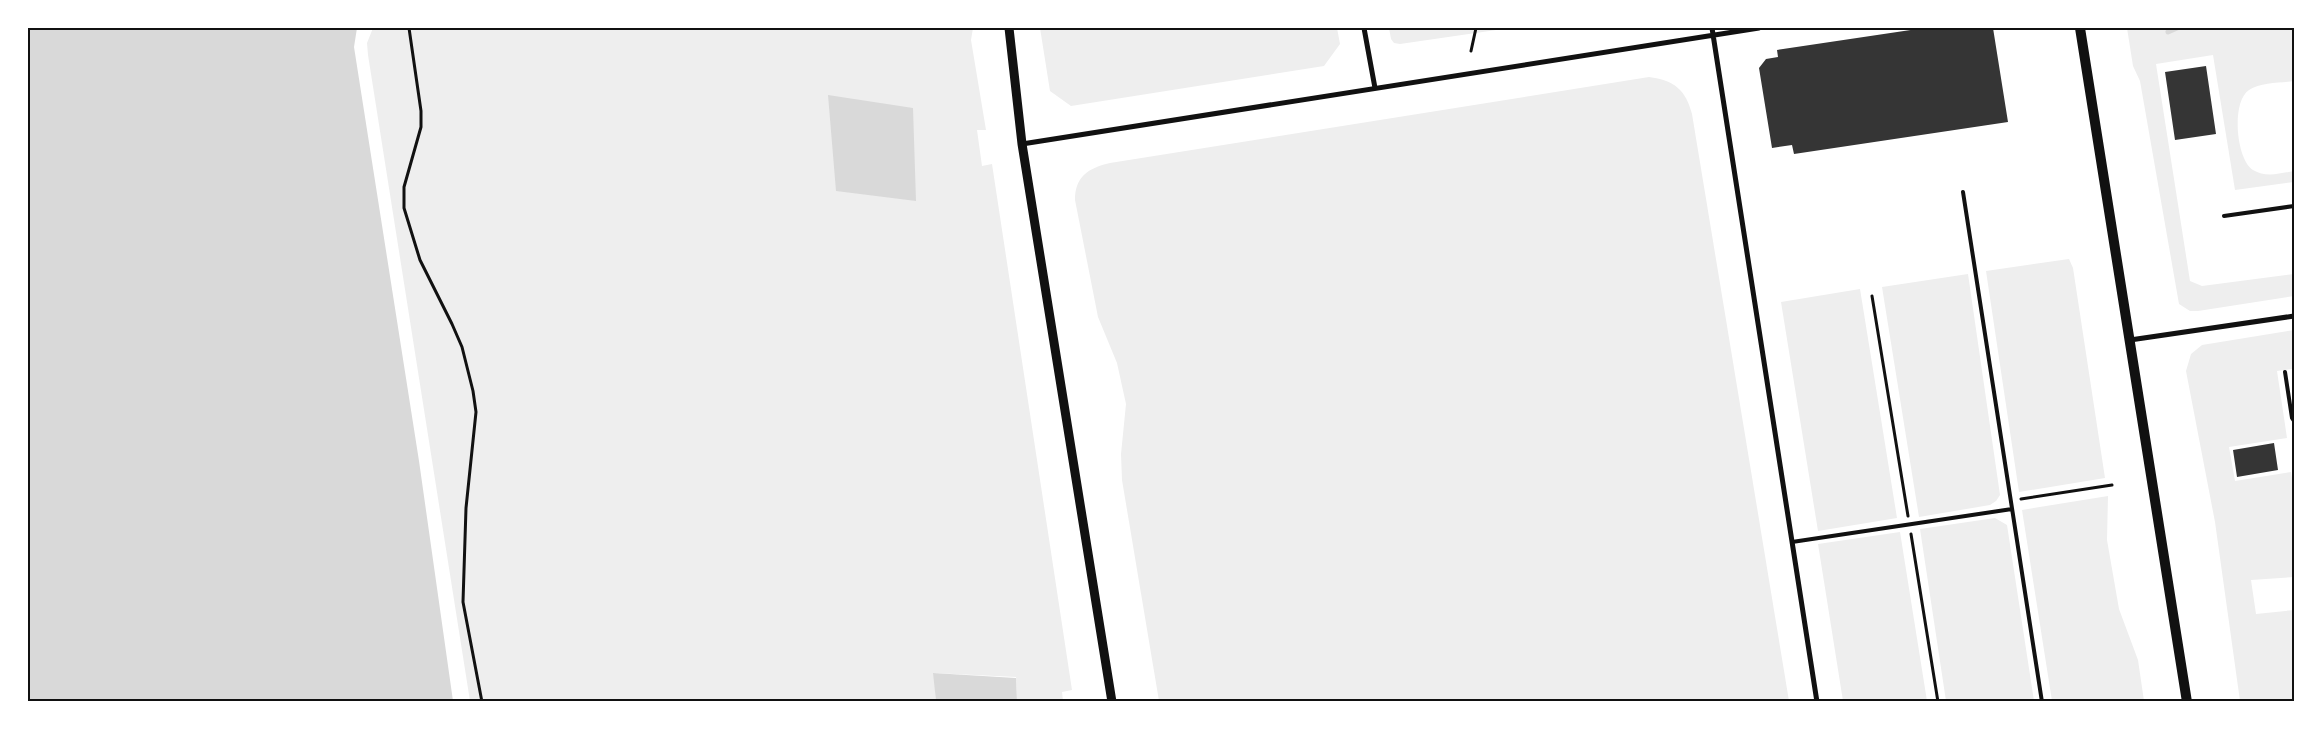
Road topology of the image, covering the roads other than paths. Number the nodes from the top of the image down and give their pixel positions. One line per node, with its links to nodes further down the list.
1 (1009, 28): 8 (street)
2 (1364, 28): 7 (street)
3 (1712, 28): 6 (street)
4 (1759, 28): 6 (street)
5 (2080, 28): 13 (main road)
6 (1713, 35): 7 (street); 17 (street)
7 (1375, 88): 8 (street)
8 (1022, 144): 18 (street)
9 (1963, 192): 16 (lane)
10 (2294, 206): 11 (lane)
11 (2224, 216)
12 (2294, 316): 13 (street)
13 (2130, 340): 21 (main road)
14 (2285, 372): 15 (lane)
15 (2294, 421)
16 (2012, 510): 17 (lane); 20 (lane)
17 (1792, 542): 19 (street)
18 (1112, 702)
19 (1818, 702)
20 (2042, 702)
21 (2186, 702)

